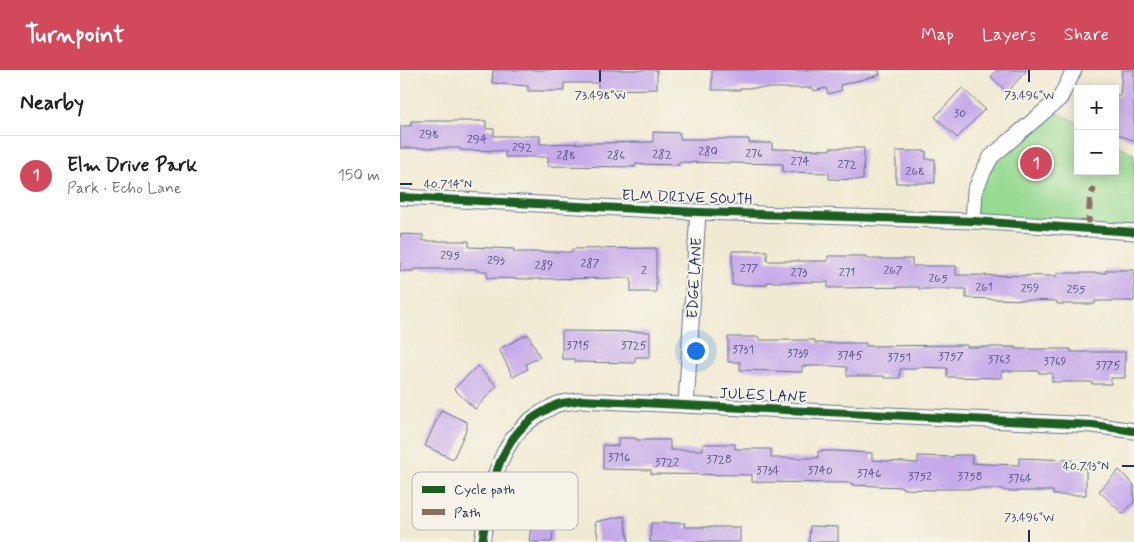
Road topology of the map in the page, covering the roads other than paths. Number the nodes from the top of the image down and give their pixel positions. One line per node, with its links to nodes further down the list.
1 (1074, 70): 4 (street)
2 (400, 197): 3 (street, ELM DRIVE SOUTH)
3 (698, 212): 4 (street, ELM DRIVE SOUTH); 6 (street, EDGE LANE)
4 (973, 221): 5 (street, ELM DRIVE SOUTH)
5 (1134, 232)
6 (686, 405): 7 (street, JULES LANE); 8 (street, JULES LANE)
7 (1134, 431)
8 (496, 472)

